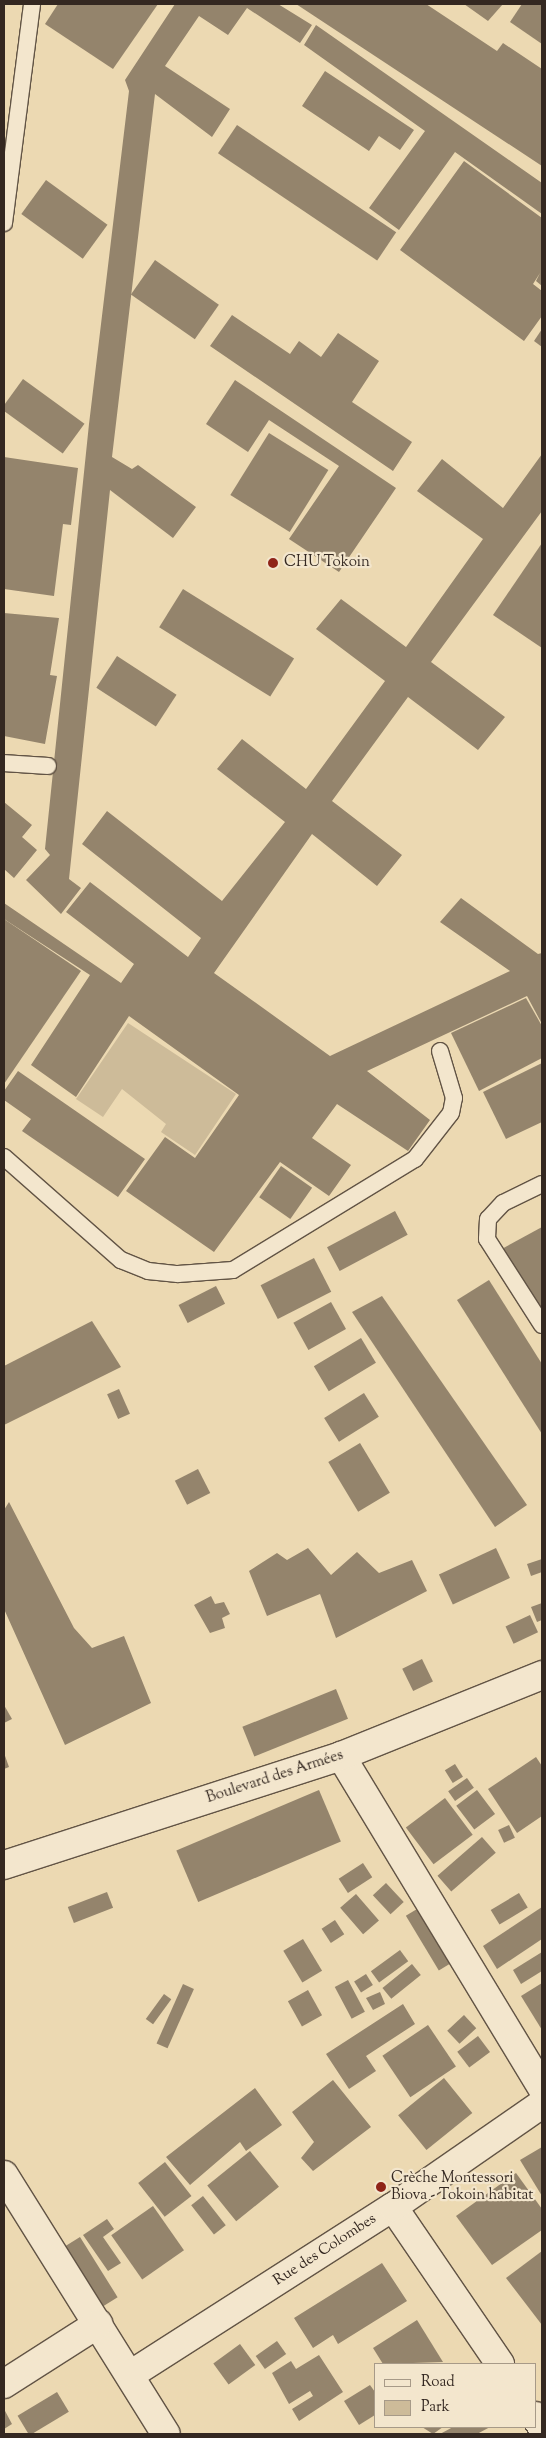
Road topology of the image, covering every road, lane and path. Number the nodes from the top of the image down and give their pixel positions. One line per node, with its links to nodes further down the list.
1 (32, 4): 2 (lane)
2 (4, 223)
3 (4, 763): 4 (lane)
4 (48, 766)
5 (440, 1051): 6 (lane)
6 (4, 1156)
7 (542, 1184): 8 (lane)
8 (542, 1325)
9 (542, 1676): 10 (street, Boulevard des Armées)
10 (341, 1756): 11 (street, Boulevard des Armées); 12 (street)
11 (4, 1865)
12 (542, 2088)
13 (542, 2104): 15 (street, Rue des Colombes)
14 (4, 2175): 16 (street)
15 (393, 2207): 17 (street); 18 (street, Rue des Colombes)
16 (98, 2324): 18 (street); 19 (street)
17 (499, 2363)
18 (130, 2375): 20 (street)
19 (4, 2384)
20 (166, 2434)

